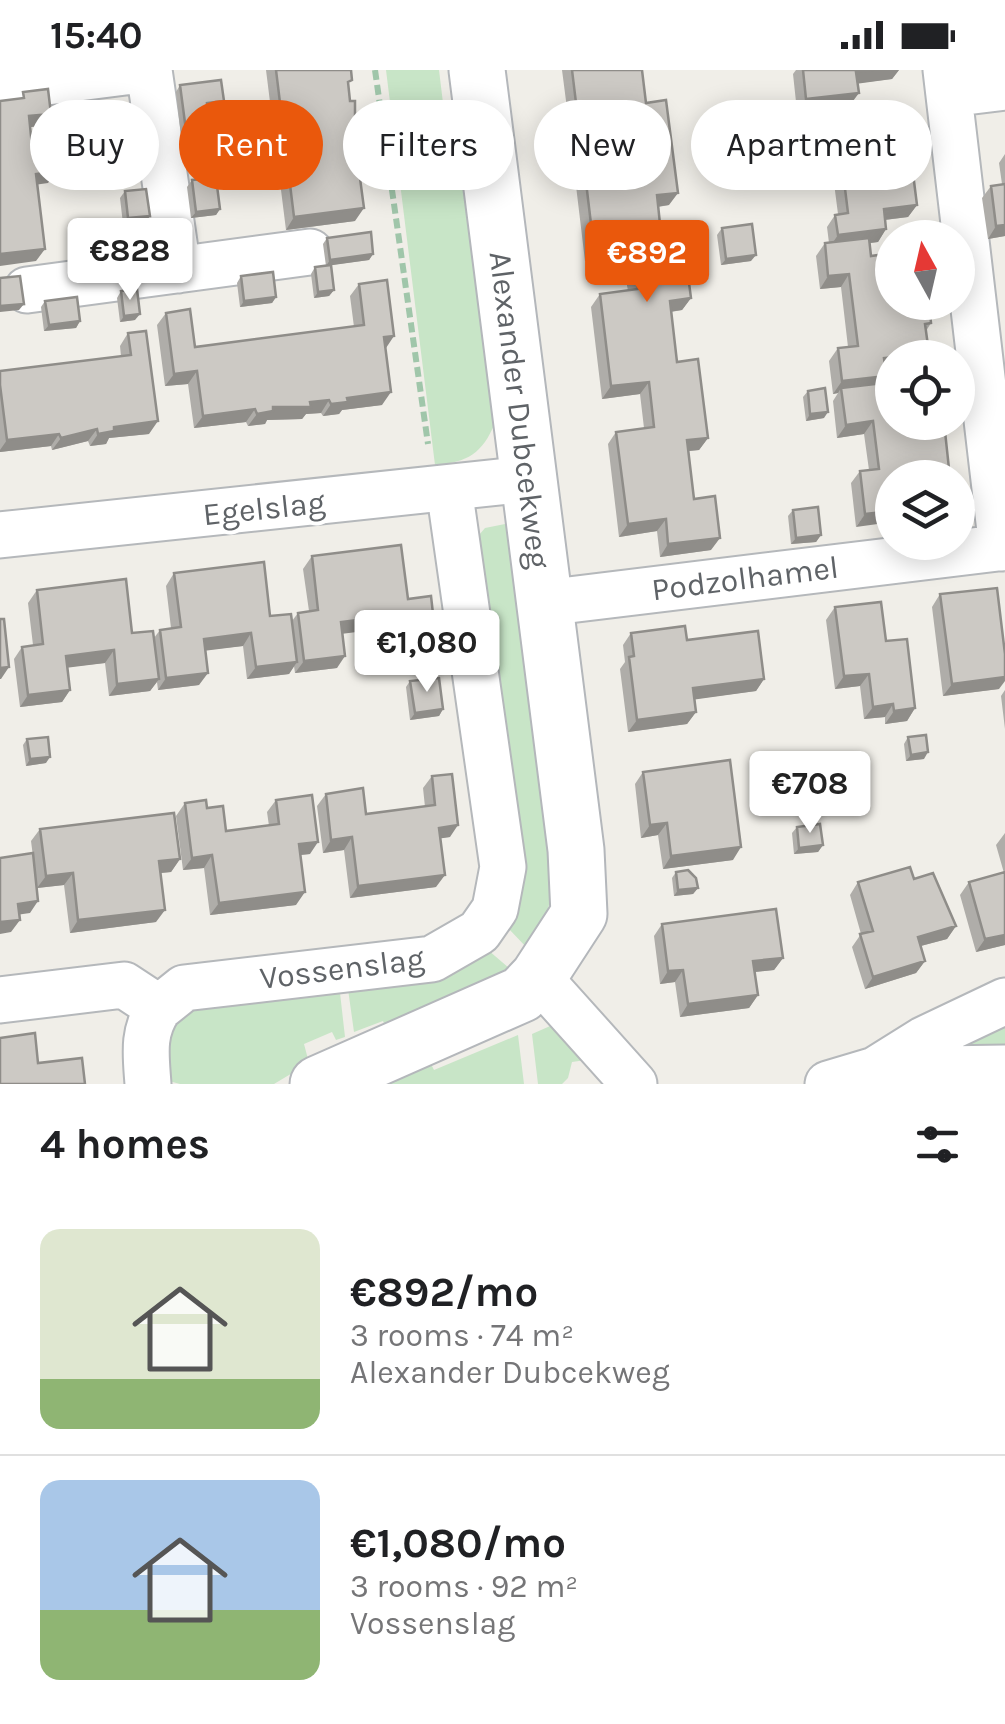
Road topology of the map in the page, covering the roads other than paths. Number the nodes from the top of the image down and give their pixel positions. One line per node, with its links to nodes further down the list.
1 (141, 70): 5 (street)
2 (149, 70): 8 (street)
3 (478, 70): 10 (street, Alexander Dubcekweg)
4 (947, 82): 6 (street); 13 (street)
5 (0, 88)
6 (1005, 88)
7 (310, 252): 8 (street)
8 (178, 270): 9 (street)
9 (27, 290)
10 (527, 480): 11 (street, Egelslag); 14 (street, Alexander Dubcekweg)
11 (449, 488): 12 (street, Egelslag); 18 (street, Vossenslag)
12 (0, 535)
13 (1004, 547): 14 (street, Podzolhamel)
14 (544, 602): 15 (street, Alexander Dubcekweg)
15 (538, 977): 22 (street); 23 (street)
16 (0, 1000): 18 (street)
17 (1005, 1002): 20 (street)
18 (159, 1008): 21 (street)
19 (1005, 1068): 20 (street)
20 (875, 1070): 24 (street)
21 (148, 1084)
22 (318, 1084)
23 (634, 1084)
24 (828, 1084)

